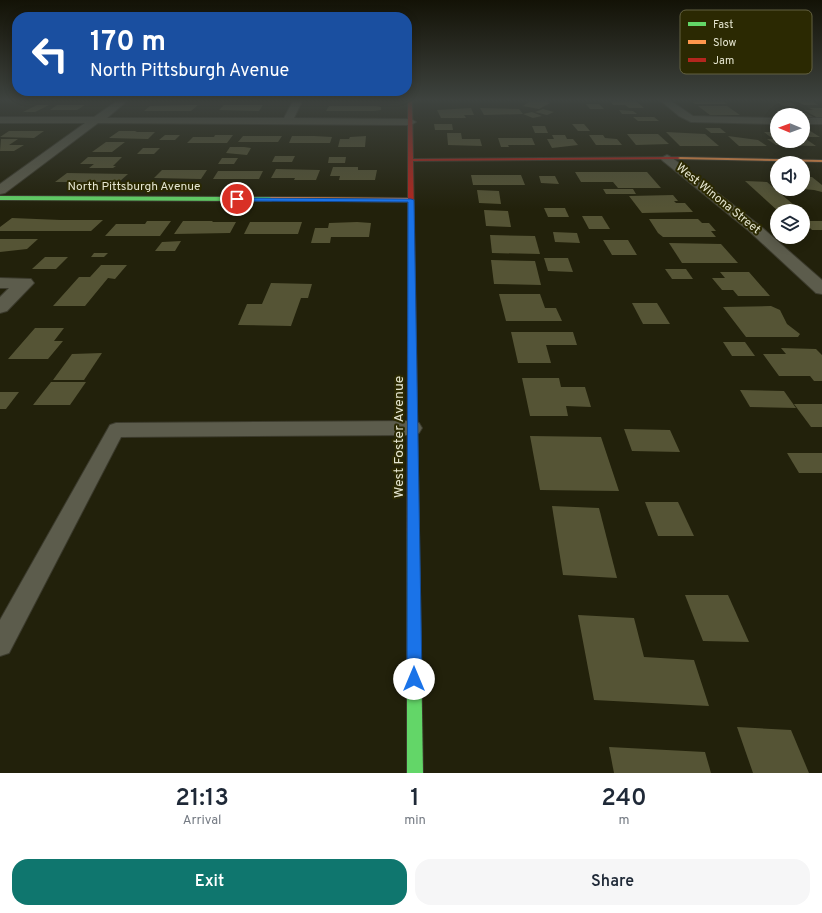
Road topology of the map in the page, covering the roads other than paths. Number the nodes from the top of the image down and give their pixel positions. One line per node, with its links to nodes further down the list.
1 (74, 137): 6 (street)
2 (411, 137): 4 (street, West Foster Avenue)
3 (667, 158): 4 (street); 5 (street); 10 (street, West Winona Street)
4 (411, 160): 8 (street, West Foster Avenue)
5 (822, 160)
6 (0, 190)
7 (0, 198): 8 (street, North Pittsburgh Avenue)
8 (411, 200): 12 (street, West Foster Avenue)
9 (0, 283): 11 (street)
10 (822, 289)
11 (0, 307)
12 (413, 428): 13 (lane); 14 (street, West Foster Avenue)
13 (0, 644)
14 (415, 773)

